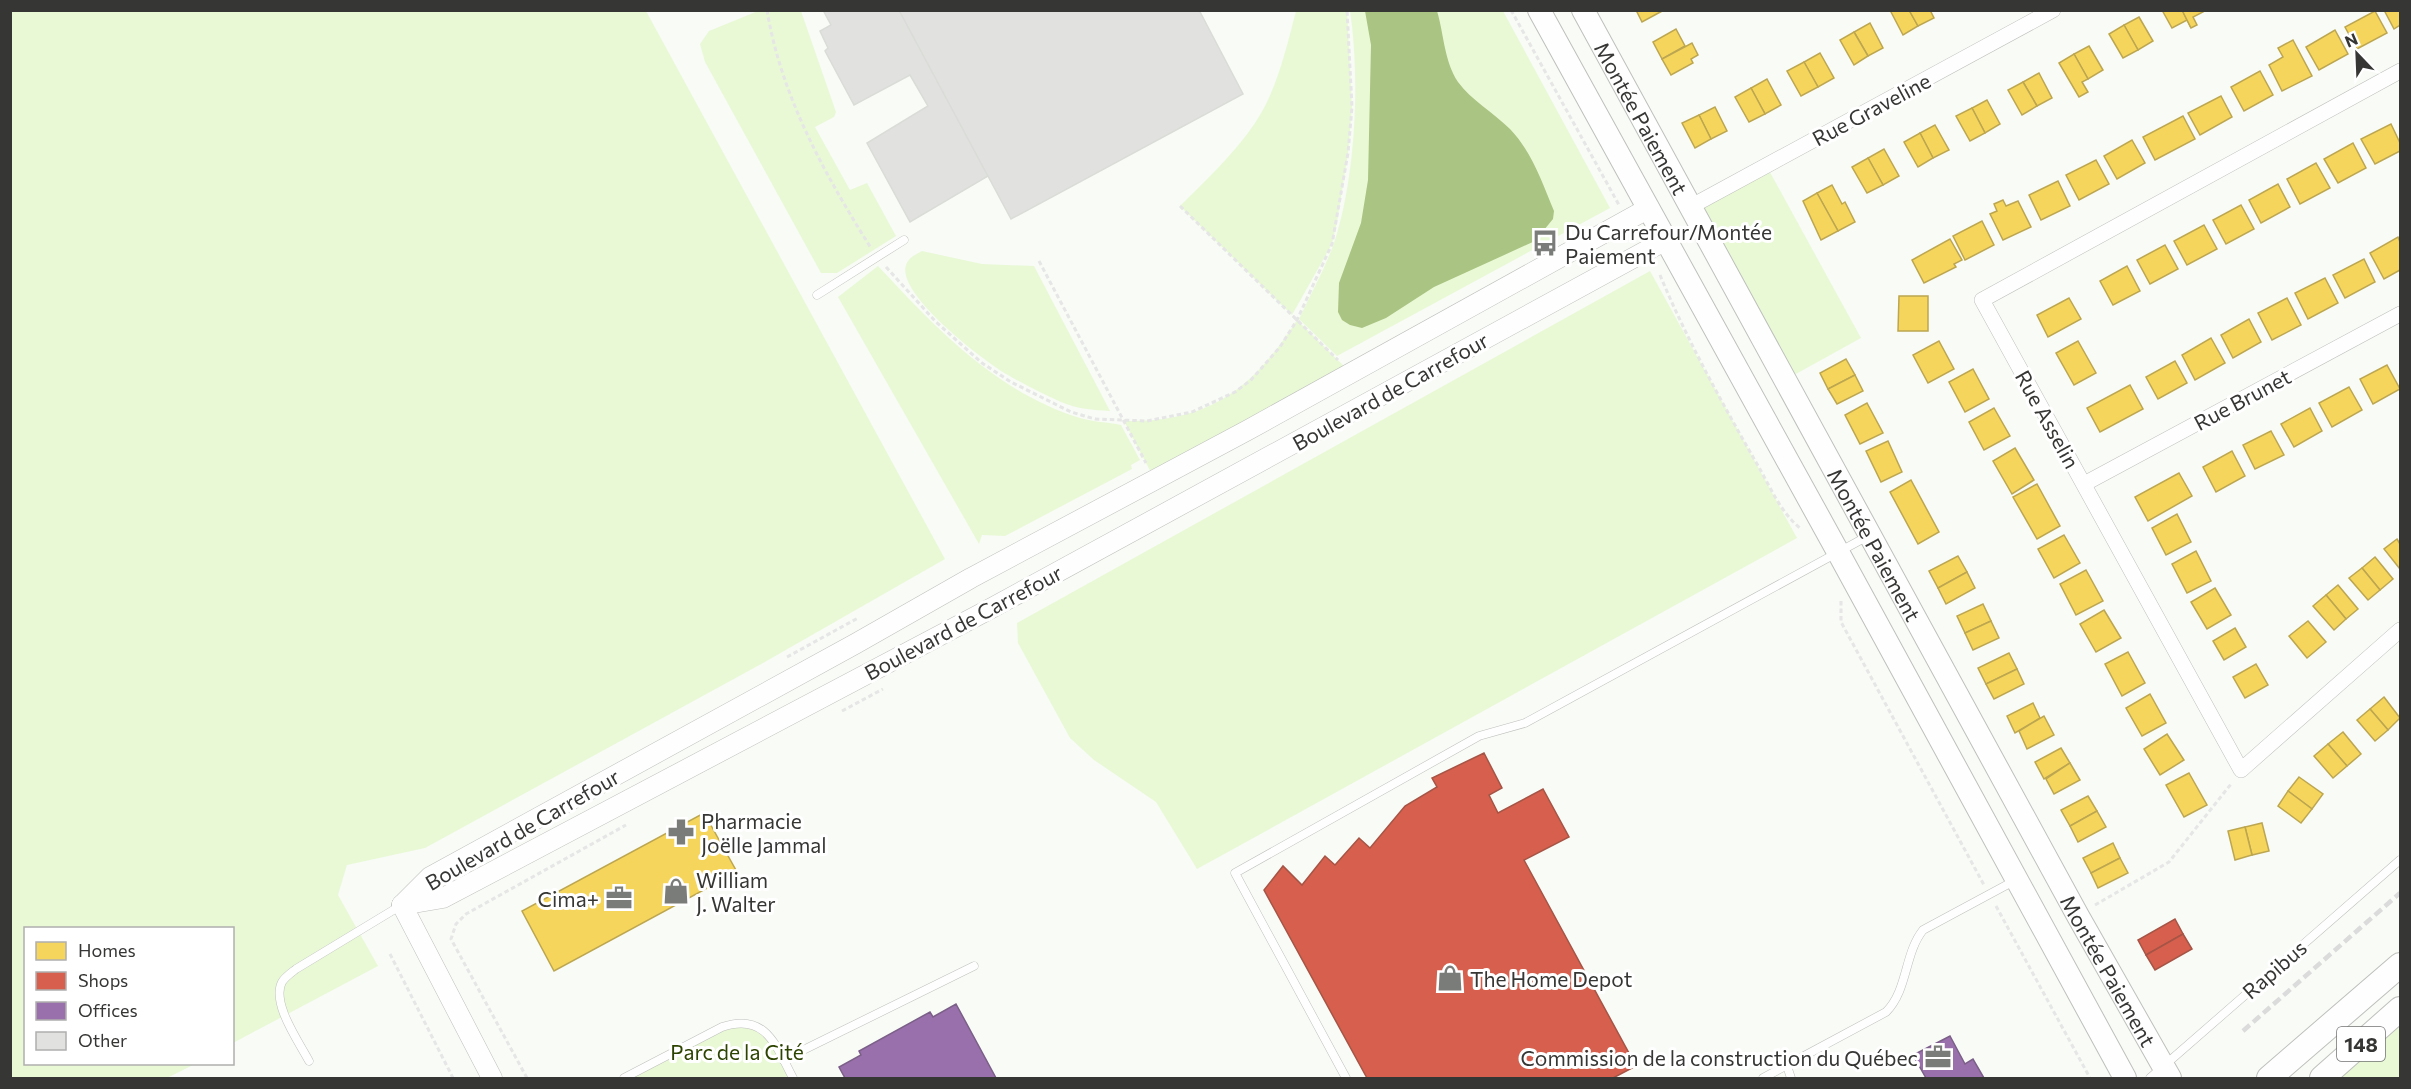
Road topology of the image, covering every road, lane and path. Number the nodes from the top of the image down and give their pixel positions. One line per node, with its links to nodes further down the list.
1 (767, 10): 14 (path)
2 (1347, 10): 19 (path)
3 (1511, 10): 9 (path)
4 (1539, 10): 11 (main road, Montée Paiement)
5 (1582, 10): 10 (main road, Montée Paiement)
6 (2053, 10): 10 (street, Rue Graveline)
7 (2400, 71): 23 (street, Rue Asselin)
8 (1180, 206): 19 (path)
9 (1620, 206)
10 (1690, 207): 11 (main road); 13 (main road); 25 (main road, Montée Paiement)
11 (1649, 208): 13 (main road, Montée Paiement); 20 (street, Boulevard de Carrefour)
12 (904, 240): 14 (lane)
13 (1666, 240): 26 (main road, Montée Paiement); 36 (street, Boulevard de Carrefour)
14 (877, 257): 17 (lane); 21 (path)
15 (1039, 261): 21 (path)
16 (1658, 267): 24 (path)
17 (817, 295)
18 (2400, 314): 23 (street, Rue Brunet)
19 (1297, 320): 20 (path); 21 (path)
20 (1351, 373): 22 (street, Boulevard de Carrefour)
21 (1124, 421): 22 (path)
22 (1155, 480): 36 (street, Boulevard de Carrefour)
23 (2084, 484): 31 (street, Rue Asselin)
24 (1806, 533)
25 (1869, 536): 26 (lane); 37 (main road, Montée Paiement)
26 (1838, 552): 34 (main road, Montée Paiement); 51 (lane)
27 (1841, 601): 35 (path)
28 (2400, 630): 31 (street)
29 (892, 684): 30 (path)
30 (841, 711)
31 (2241, 770): 37 (path)
32 (627, 824): 48 (path)
33 (2400, 860): 45 (lane, Rapibus)
34 (2015, 880): 35 (lane); 55 (main road, Montée Paiement)
35 (1989, 894): 44 (lane); 54 (path)
36 (402, 905): 43 (lane); 47 (street)
37 (2078, 916): 45 (main road, Montée Paiement)
38 (390, 954): 46 (path)
39 (2400, 965): 56 (main road, 148)
40 (974, 966): 42 (lane)
41 (2400, 1009): 57 (main road, 148)
42 (783, 1060): 49 (lane); 50 (lane)
43 (309, 1061)
44 (1786, 1066): 52 (lane); 53 (lane)
45 (2161, 1075)
46 (453, 1078)
47 (492, 1078)
48 (527, 1078)
49 (624, 1078)
50 (793, 1078)
51 (1346, 1078)
52 (1763, 1078)
53 (1791, 1078)
54 (2090, 1078)
55 (2125, 1078)
56 (2269, 1078)
57 (2322, 1078)

